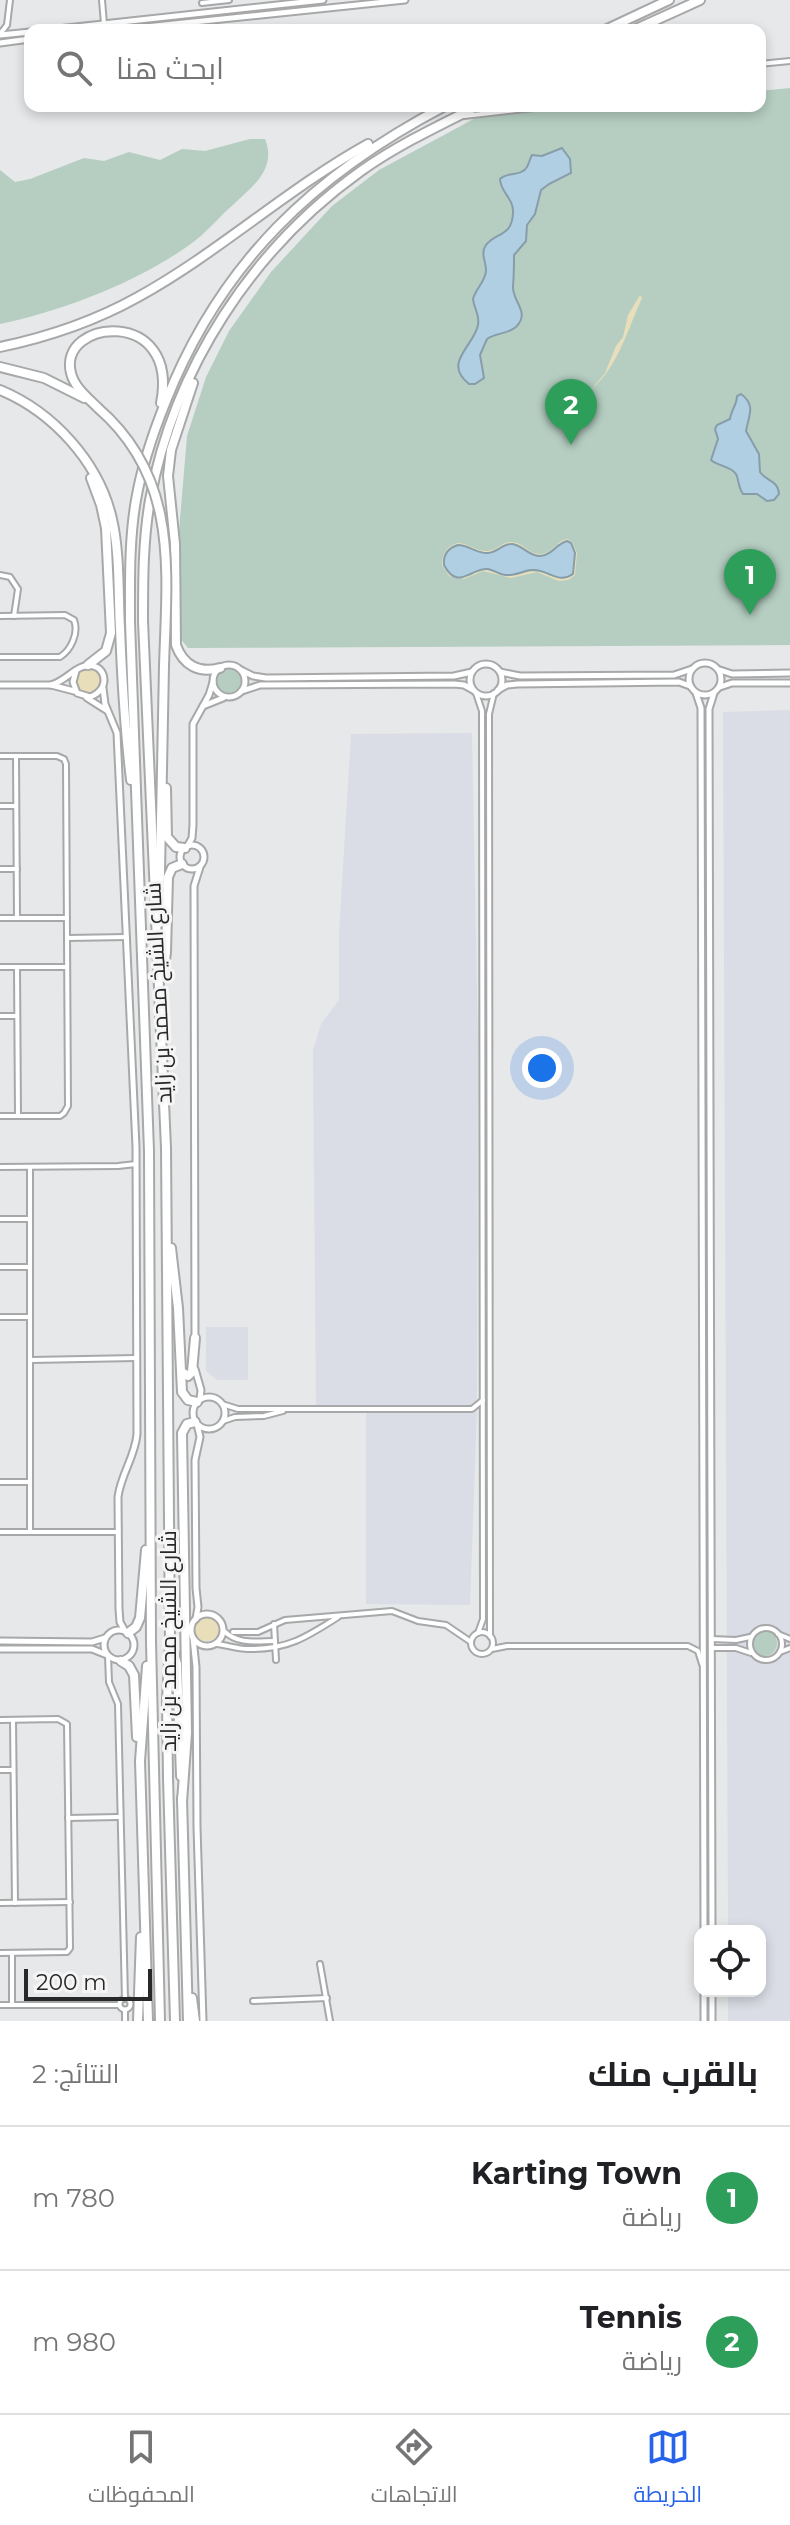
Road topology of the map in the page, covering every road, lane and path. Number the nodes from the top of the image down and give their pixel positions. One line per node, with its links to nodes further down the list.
1 (10, 0): 10 (street)
2 (102, 0): 11 (street)
3 (229, 0): 8 (street)
4 (323, 0): 9 (street)
5 (405, 0): 12 (street)
6 (669, 0): 13 (highway)
7 (700, 0): 14 (highway)
8 (202, 1): 9 (street)
9 (203, 11): 11 (street)
10 (8, 20): 16 (street); 17 (street)
11 (104, 24)
12 (174, 24)
13 (618, 24)
14 (647, 24)
15 (24, 32): 16 (street)
16 (18, 33): 17 (street)
17 (0, 35)
18 (24, 40): 19 (street)
19 (0, 43)
20 (790, 61): 21 (street)
21 (766, 63)
22 (433, 112): 26 (highway, شارع الشيخ محمد بن زايد)
23 (465, 112): 25 (highway, شارع الشيخ محمد بن زايد)
24 (489, 112): 25 (street)
25 (455, 117): 28 (highway, شارع الشيخ محمد بن زايد)
26 (408, 125): 27 (highway); 32 (highway, شارع الشيخ محمد بن زايد)
27 (0, 347)
28 (202, 352): 39 (highway); 82 (highway, شارع الشيخ محمد بن زايد)
29 (0, 367): 31 (highway)
30 (0, 390): 33 (highway)
31 (98, 408): 32 (highway); 63 (highway, bridge)
32 (156, 425): 68 (highway, شارع الشيخ محمد بن زايد)
33 (69, 439): 38 (highway); 68 (highway)
34 (0, 575): 36 (street)
35 (0, 616): 36 (street)
36 (14, 616): 37 (street)
37 (0, 657)
38 (88, 665): 43 (street); 52 (street)
39 (220, 668): 41 (street); 47 (street)
40 (692, 669): 42 (street); 45 (street); 51 (street)
41 (241, 670): 44 (street); 54 (street)
42 (719, 670): 46 (street); 53 (street)
43 (76, 671): 50 (street); 57 (street)
44 (472, 672): 45 (street); 55 (street)
45 (500, 672): 56 (street)
46 (790, 673)
47 (213, 682): 60 (street); 61 (street)
48 (790, 683): 53 (street)
49 (0, 685): 50 (street)
50 (51, 685): 57 (street)
51 (690, 686): 56 (street); 58 (street)
52 (103, 688): 59 (street); 62 (street)
53 (716, 690): 58 (street); 101 (street)
54 (242, 691): 55 (street); 60 (street)
55 (474, 692): 56 (street); 77 (street)
56 (496, 692): 78 (street)
57 (77, 693): 59 (street)
58 (696, 693): 101 (street)
59 (86, 697): 62 (street)
60 (226, 697): 61 (street)
61 (202, 707): 69 (street)
62 (109, 713): 83 (street)
63 (161, 752): 70 (highway); 82 (highway)
64 (0, 756): 65 (street)
65 (16, 756): 67 (street); 81 (street)
66 (0, 806): 67 (street)
67 (16, 806): 75 (street)
68 (136, 816): 127 (highway, شارع الشيخ محمد بن زايد)
69 (193, 825): 70 (street); 71 (street)
70 (186, 847): 71 (street); 72 (street)
71 (201, 849): 73 (street)
72 (183, 865): 73 (street); 76 (street); 88 (highway)
73 (200, 867): 76 (street)
74 (0, 869): 75 (street)
75 (17, 869): 80 (street)
76 (194, 886): 106 (street)
77 (482, 891): 78 (street); 96 (street)
78 (490, 893): 97 (street)
79 (0, 918): 80 (street)
80 (17, 918): 81 (street)
81 (67, 918): 84 (street)
82 (156, 936): 88 (highway, شارع الشيخ محمد بن زايد)
83 (127, 937): 84 (street); 93 (street)
84 (67, 938): 87 (street)
85 (0, 967): 86 (street)
86 (17, 967): 87 (street); 90 (street)
87 (67, 967): 92 (street)
88 (160, 989): 98 (highway, شارع الشيخ محمد بن زايد)
89 (0, 1016): 90 (street)
90 (17, 1016): 92 (street)
91 (0, 1116): 92 (street)
92 (18, 1116)
93 (136, 1166): 95 (street); 108 (street)
94 (0, 1167): 95 (street)
95 (30, 1167): 100 (street)
96 (484, 1184): 97 (street); 112 (street)
97 (491, 1184): 140 (street)
98 (166, 1217): 109 (highway); 149 (highway, شارع الشيخ محمد بن زايد)
99 (0, 1219): 100 (street)
100 (30, 1219): 103 (street)
101 (706, 1251): 144 (street); 163 (street)
102 (0, 1267): 103 (street)
103 (30, 1267): 105 (street)
104 (0, 1317): 105 (street)
105 (30, 1317): 107 (street)
106 (195, 1338): 109 (highway); 110 (street)
107 (30, 1360): 108 (street); 123 (street)
108 (136, 1361): 126 (street)
109 (182, 1371): 113 (highway)
110 (198, 1381): 111 (street); 113 (street)
111 (216, 1398): 113 (street); 114 (street)
112 (484, 1400): 116 (street); 117 (street)
113 (198, 1401): 119 (street)
114 (222, 1404): 115 (street); 118 (street)
115 (293, 1409): 116 (street); 118 (street)
116 (472, 1409): 117 (street)
117 (484, 1419): 138 (street)
118 (223, 1421): 120 (street)
119 (196, 1423): 120 (street); 121 (street); 171 (highway)
120 (213, 1428): 121 (street)
121 (199, 1442): 128 (street)
122 (0, 1482): 123 (street)
123 (30, 1482): 125 (street)
124 (0, 1532): 125 (street)
125 (30, 1532): 126 (street)
126 (118, 1532): 129 (street)
127 (150, 1538): 136 (highway); 148 (highway, شارع الشيخ محمد بن زايد)
128 (198, 1600): 130 (street); 132 (street)
129 (119, 1609): 135 (street); 136 (street)
130 (210, 1614): 132 (street); 134 (street)
131 (340, 1615): 133 (street); 150 (street); 151 (street)
132 (196, 1619): 143 (street)
133 (274, 1624): 137 (street); 151 (street)
134 (224, 1631): 151 (street); 152 (street)
135 (111, 1632): 136 (street); 142 (street)
136 (126, 1632): 162 (street)
137 (233, 1632)
138 (478, 1633): 140 (street); 150 (street)
139 (778, 1634): 141 (street); 145 (street); 159 (street)
140 (490, 1636): 157 (street)
141 (752, 1636): 144 (street); 158 (street)
142 (105, 1638): 147 (street); 160 (street)
143 (193, 1638): 152 (street); 164 (street)
144 (711, 1639): 153 (street)
145 (790, 1639)
146 (0, 1641): 147 (street)
147 (38, 1641): 156 (street)
148 (151, 1642): 168 (highway); 197 (highway, شارع الشيخ محمد بن زايد)
149 (170, 1642): 171 (highway); 198 (highway, شارع الشيخ محمد بن زايد)
150 (471, 1642): 157 (street)
151 (275, 1644): 152 (street); 161 (street)
152 (214, 1645): 164 (street)
153 (711, 1648): 158 (street); 174 (street)
154 (790, 1648): 159 (street)
155 (0, 1649): 156 (street)
156 (23, 1649): 160 (street)
157 (492, 1649): 163 (street)
158 (754, 1654): 159 (street)
159 (778, 1654)
160 (108, 1656): 162 (street); 165 (street)
161 (276, 1660)
162 (120, 1661): 165 (street); 168 (highway)
163 (704, 1666): 174 (street)
164 (196, 1667): 201 (street)
165 (109, 1672): 172 (street)
166 (0, 1720): 167 (street)
167 (13, 1720): 170 (street); 173 (street)
168 (140, 1761): 178 (highway)
169 (0, 1770): 170 (street)
170 (13, 1770): 177 (street)
171 (182, 1802): 183 (highway)
172 (119, 1817): 173 (street); 188 (street)
173 (68, 1818): 175 (street)
174 (708, 1880): 179 (street); 180 (street)
175 (70, 1902): 177 (street); 182 (street)
176 (0, 1903): 177 (street)
177 (15, 1903)
178 (144, 1921): 195 (highway); 196 (highway)
179 (704, 1925)
180 (712, 1925)
181 (0, 1953): 182 (street)
182 (12, 1953): 191 (street)
183 (187, 1960): 199 (highway); 200 (highway)
184 (320, 1964): 187 (street)
185 (704, 1997): 203 (street)
186 (712, 1997): 204 (street)
187 (327, 1998): 189 (street); 202 (street)
188 (125, 1999): 192 (street); 193 (street)
189 (253, 2001)
190 (0, 2005): 191 (street)
191 (12, 2005): 192 (street)
192 (119, 2005): 193 (street)
193 (125, 2010): 194 (street)
194 (125, 2021)
195 (138, 2021)
196 (148, 2021)
197 (160, 2021)
198 (175, 2021)
199 (188, 2021)
200 (195, 2021)
201 (203, 2021)
202 (330, 2021)
203 (704, 2021)
204 (712, 2021)

